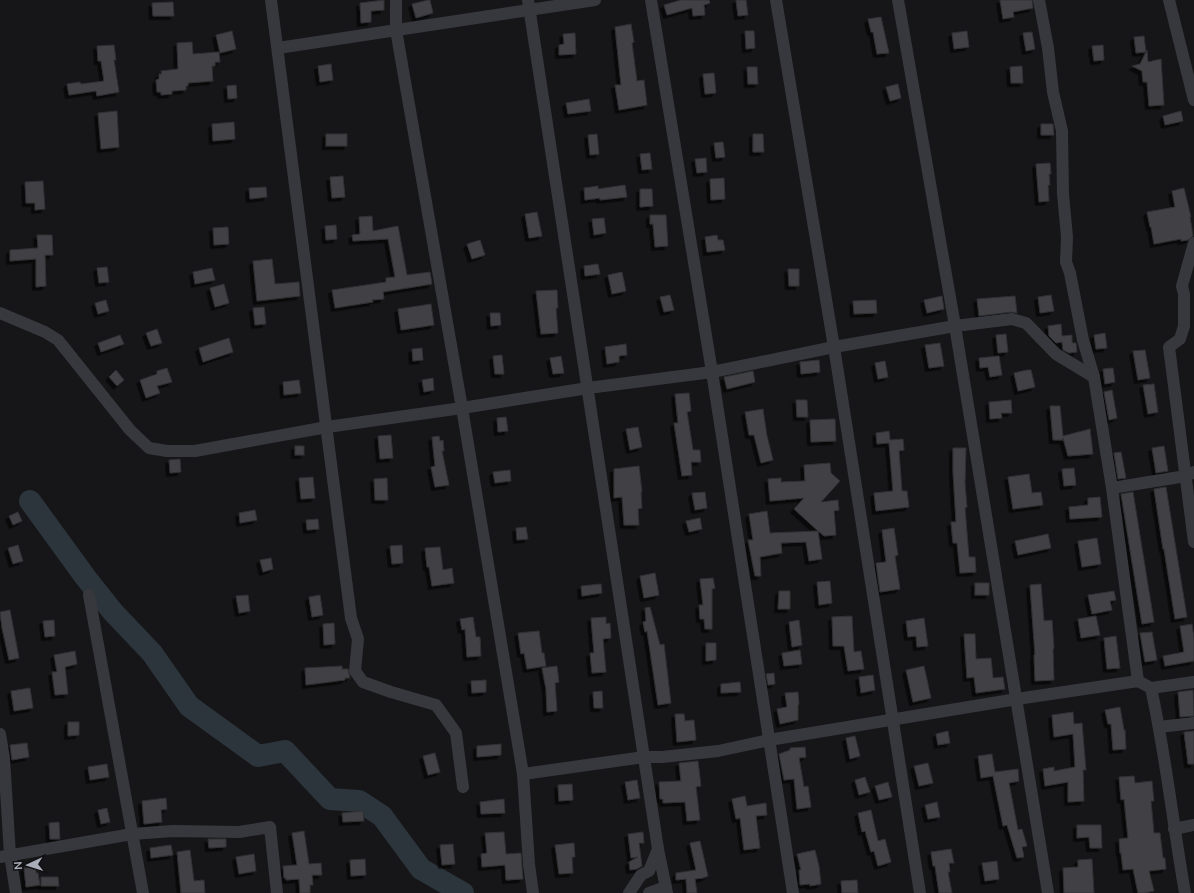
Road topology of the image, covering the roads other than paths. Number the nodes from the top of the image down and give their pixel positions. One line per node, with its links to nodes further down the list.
1 (271, 0): 11 (street)
2 (396, 0): 10 (street)
3 (595, 0): 9 (street)
4 (651, 0): 17 (street)
5 (776, 0): 16 (street)
6 (898, 0): 15 (street)
7 (1039, 0): 18 (street)
8 (1169, 0): 12 (street)
9 (529, 5): 10 (street); 19 (street)
10 (396, 30): 11 (street); 20 (street)
11 (278, 48): 21 (street)
12 (1194, 100)
13 (1194, 243): 22 (street)
14 (0, 313): 21 (street)
15 (955, 326): 16 (street); 18 (street); 29 (street)
16 (834, 347): 17 (street); 30 (street)
17 (712, 372): 19 (street); 34 (street)
18 (1094, 377): 23 (street)
19 (588, 388): 20 (street); 35 (street)
20 (462, 408): 21 (street); 36 (street)
21 (327, 427): 37 (street)
22 (1190, 474): 23 (street); 24 (street)
23 (1112, 488): 26 (street)
24 (1194, 542)
25 (89, 595): 40 (street)
26 (1138, 681): 28 (street); 29 (street)
27 (1194, 682): 28 (street)
28 (1151, 688): 32 (street)
29 (1017, 699): 30 (street); 52 (street)
30 (893, 720): 34 (street); 51 (street)
31 (1194, 723): 32 (street)
32 (1159, 727): 39 (street)
33 (0, 734): 42 (street)
34 (769, 740): 35 (street); 50 (street)
35 (644, 757): 36 (street); 41 (street)
36 (522, 774): 47 (street)
37 (463, 787)
38 (1194, 825): 39 (street)
39 (1174, 829): 53 (street)
40 (132, 834): 42 (street); 45 (street); 46 (street)
41 (658, 849): 43 (street); 48 (street)
42 (5, 856): 44 (street)
43 (666, 890): 49 (street)
44 (16, 893)
45 (143, 893)
46 (277, 893)
47 (533, 893)
48 (629, 893)
49 (649, 893)
50 (793, 893)
51 (920, 893)
52 (1048, 893)
53 (1185, 893)

